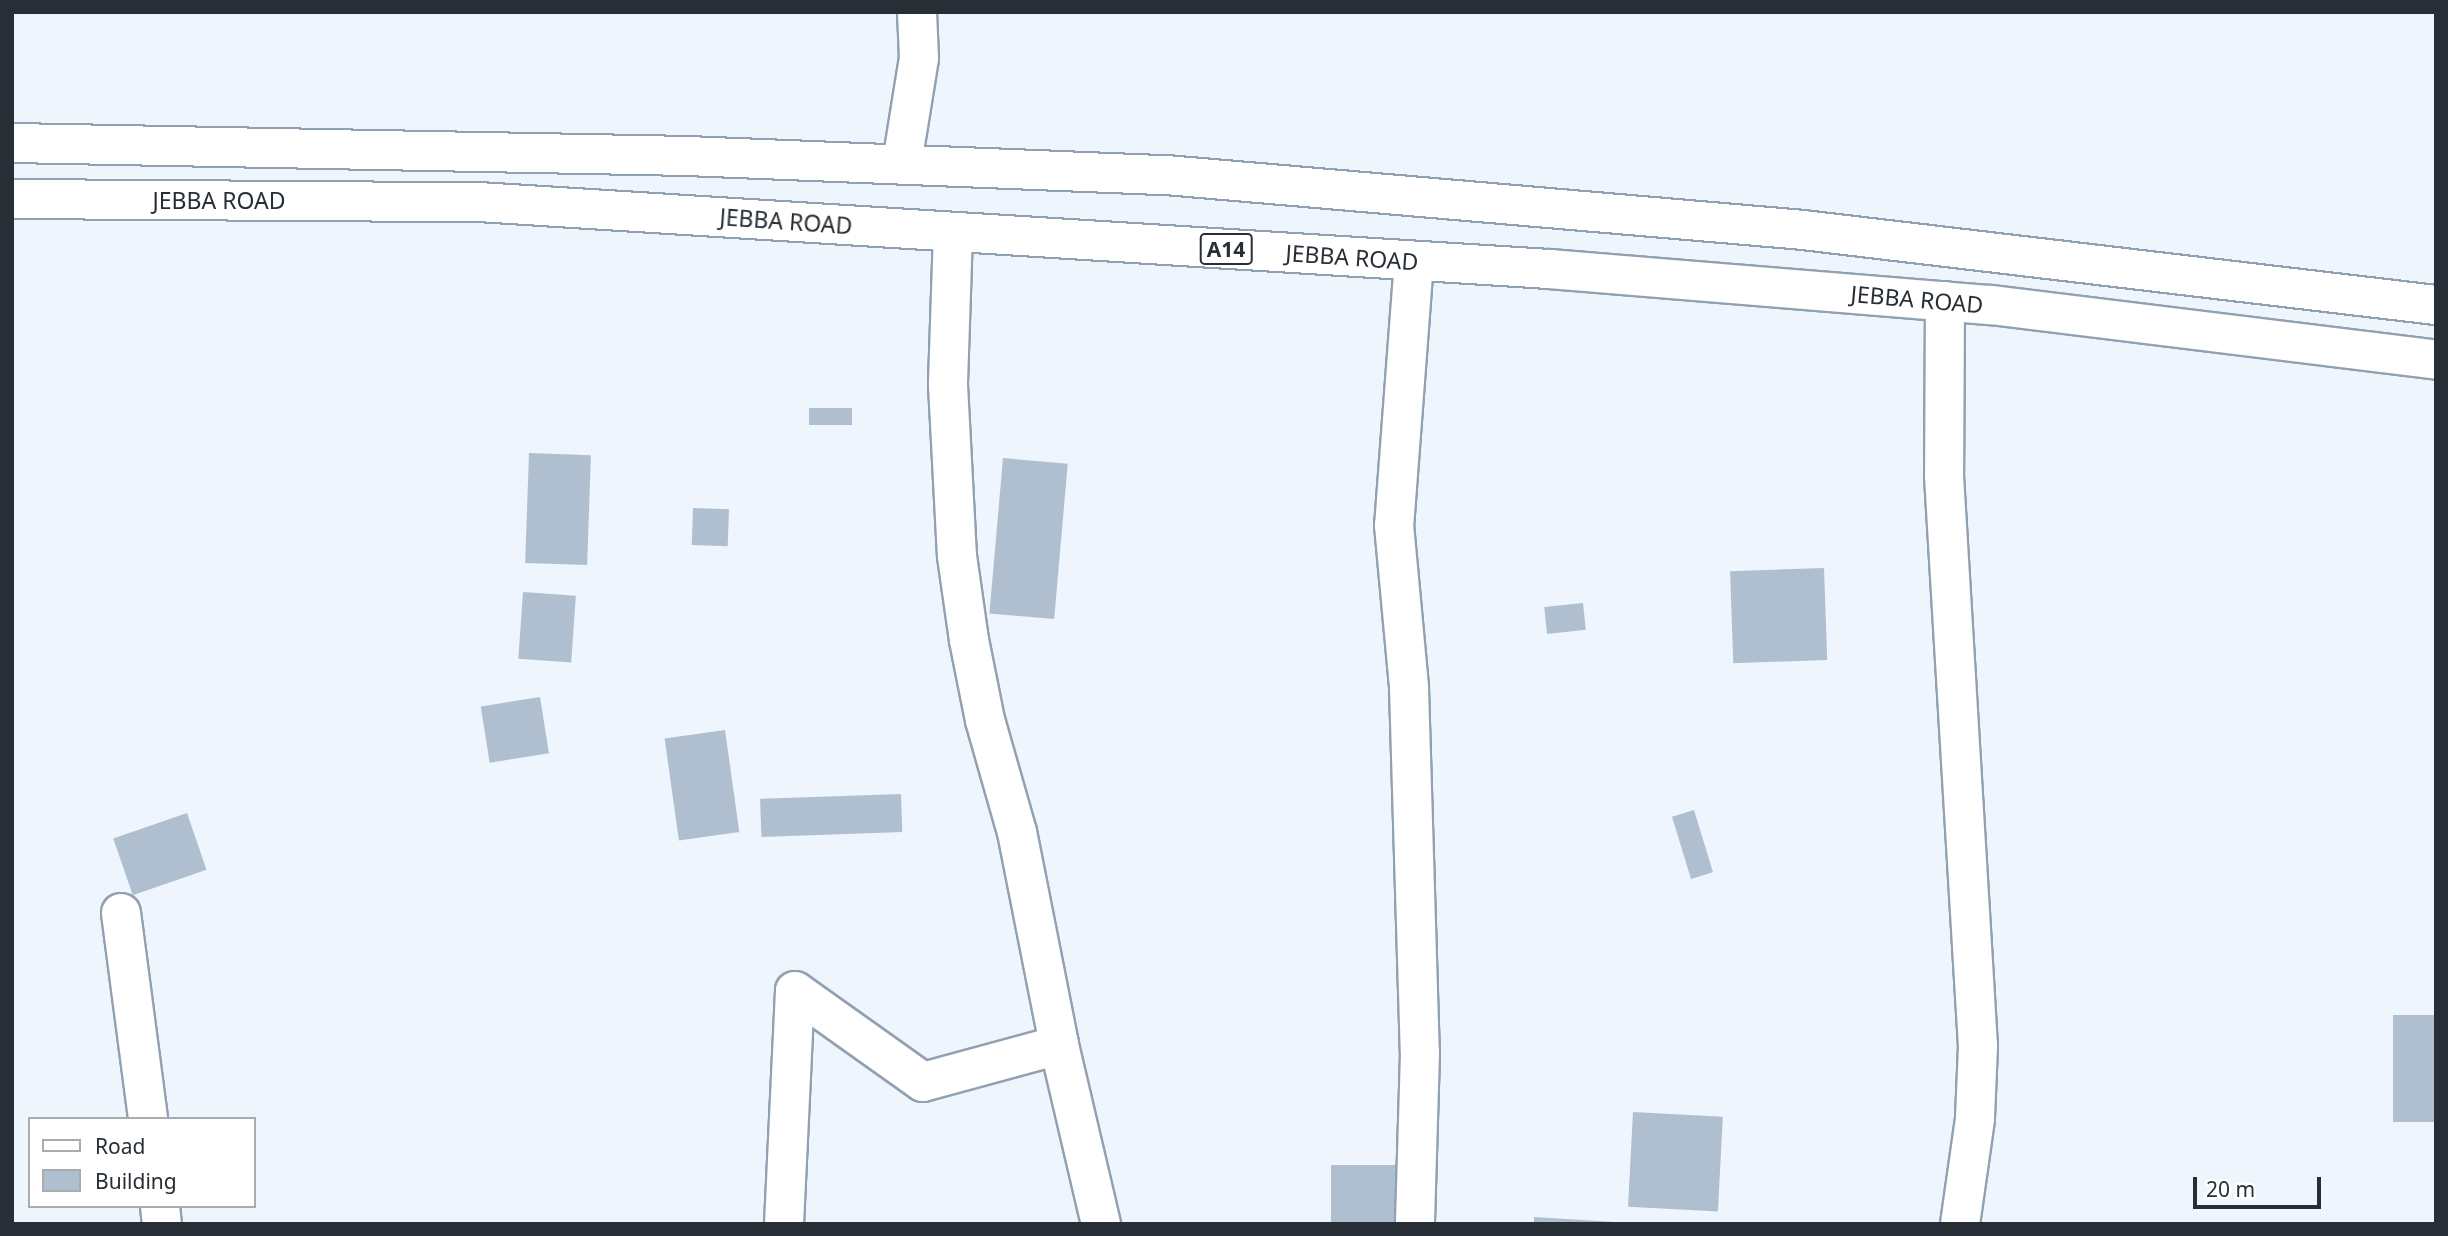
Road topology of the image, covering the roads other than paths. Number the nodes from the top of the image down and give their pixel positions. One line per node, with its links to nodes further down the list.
1 (916, 12): 3 (main road)
2 (12, 143): 3 (main road)
3 (902, 163): 8 (main road)
4 (12, 199): 5 (main road, JEBBA ROAD / A14)
5 (953, 232): 6 (main road, JEBBA ROAD / A14); 11 (main road)
6 (1414, 261): 7 (main road, JEBBA ROAD / A14); 15 (main road)
7 (1945, 301): 9 (main road, JEBBA ROAD / A14); 16 (main road)
8 (2436, 305)
9 (2436, 360)
10 (121, 913): 12 (main road)
11 (1059, 1045): 13 (main road); 14 (main road)
12 (148, 1117)
13 (784, 1224)
14 (1101, 1224)
15 (1415, 1224)
16 (1960, 1224)

